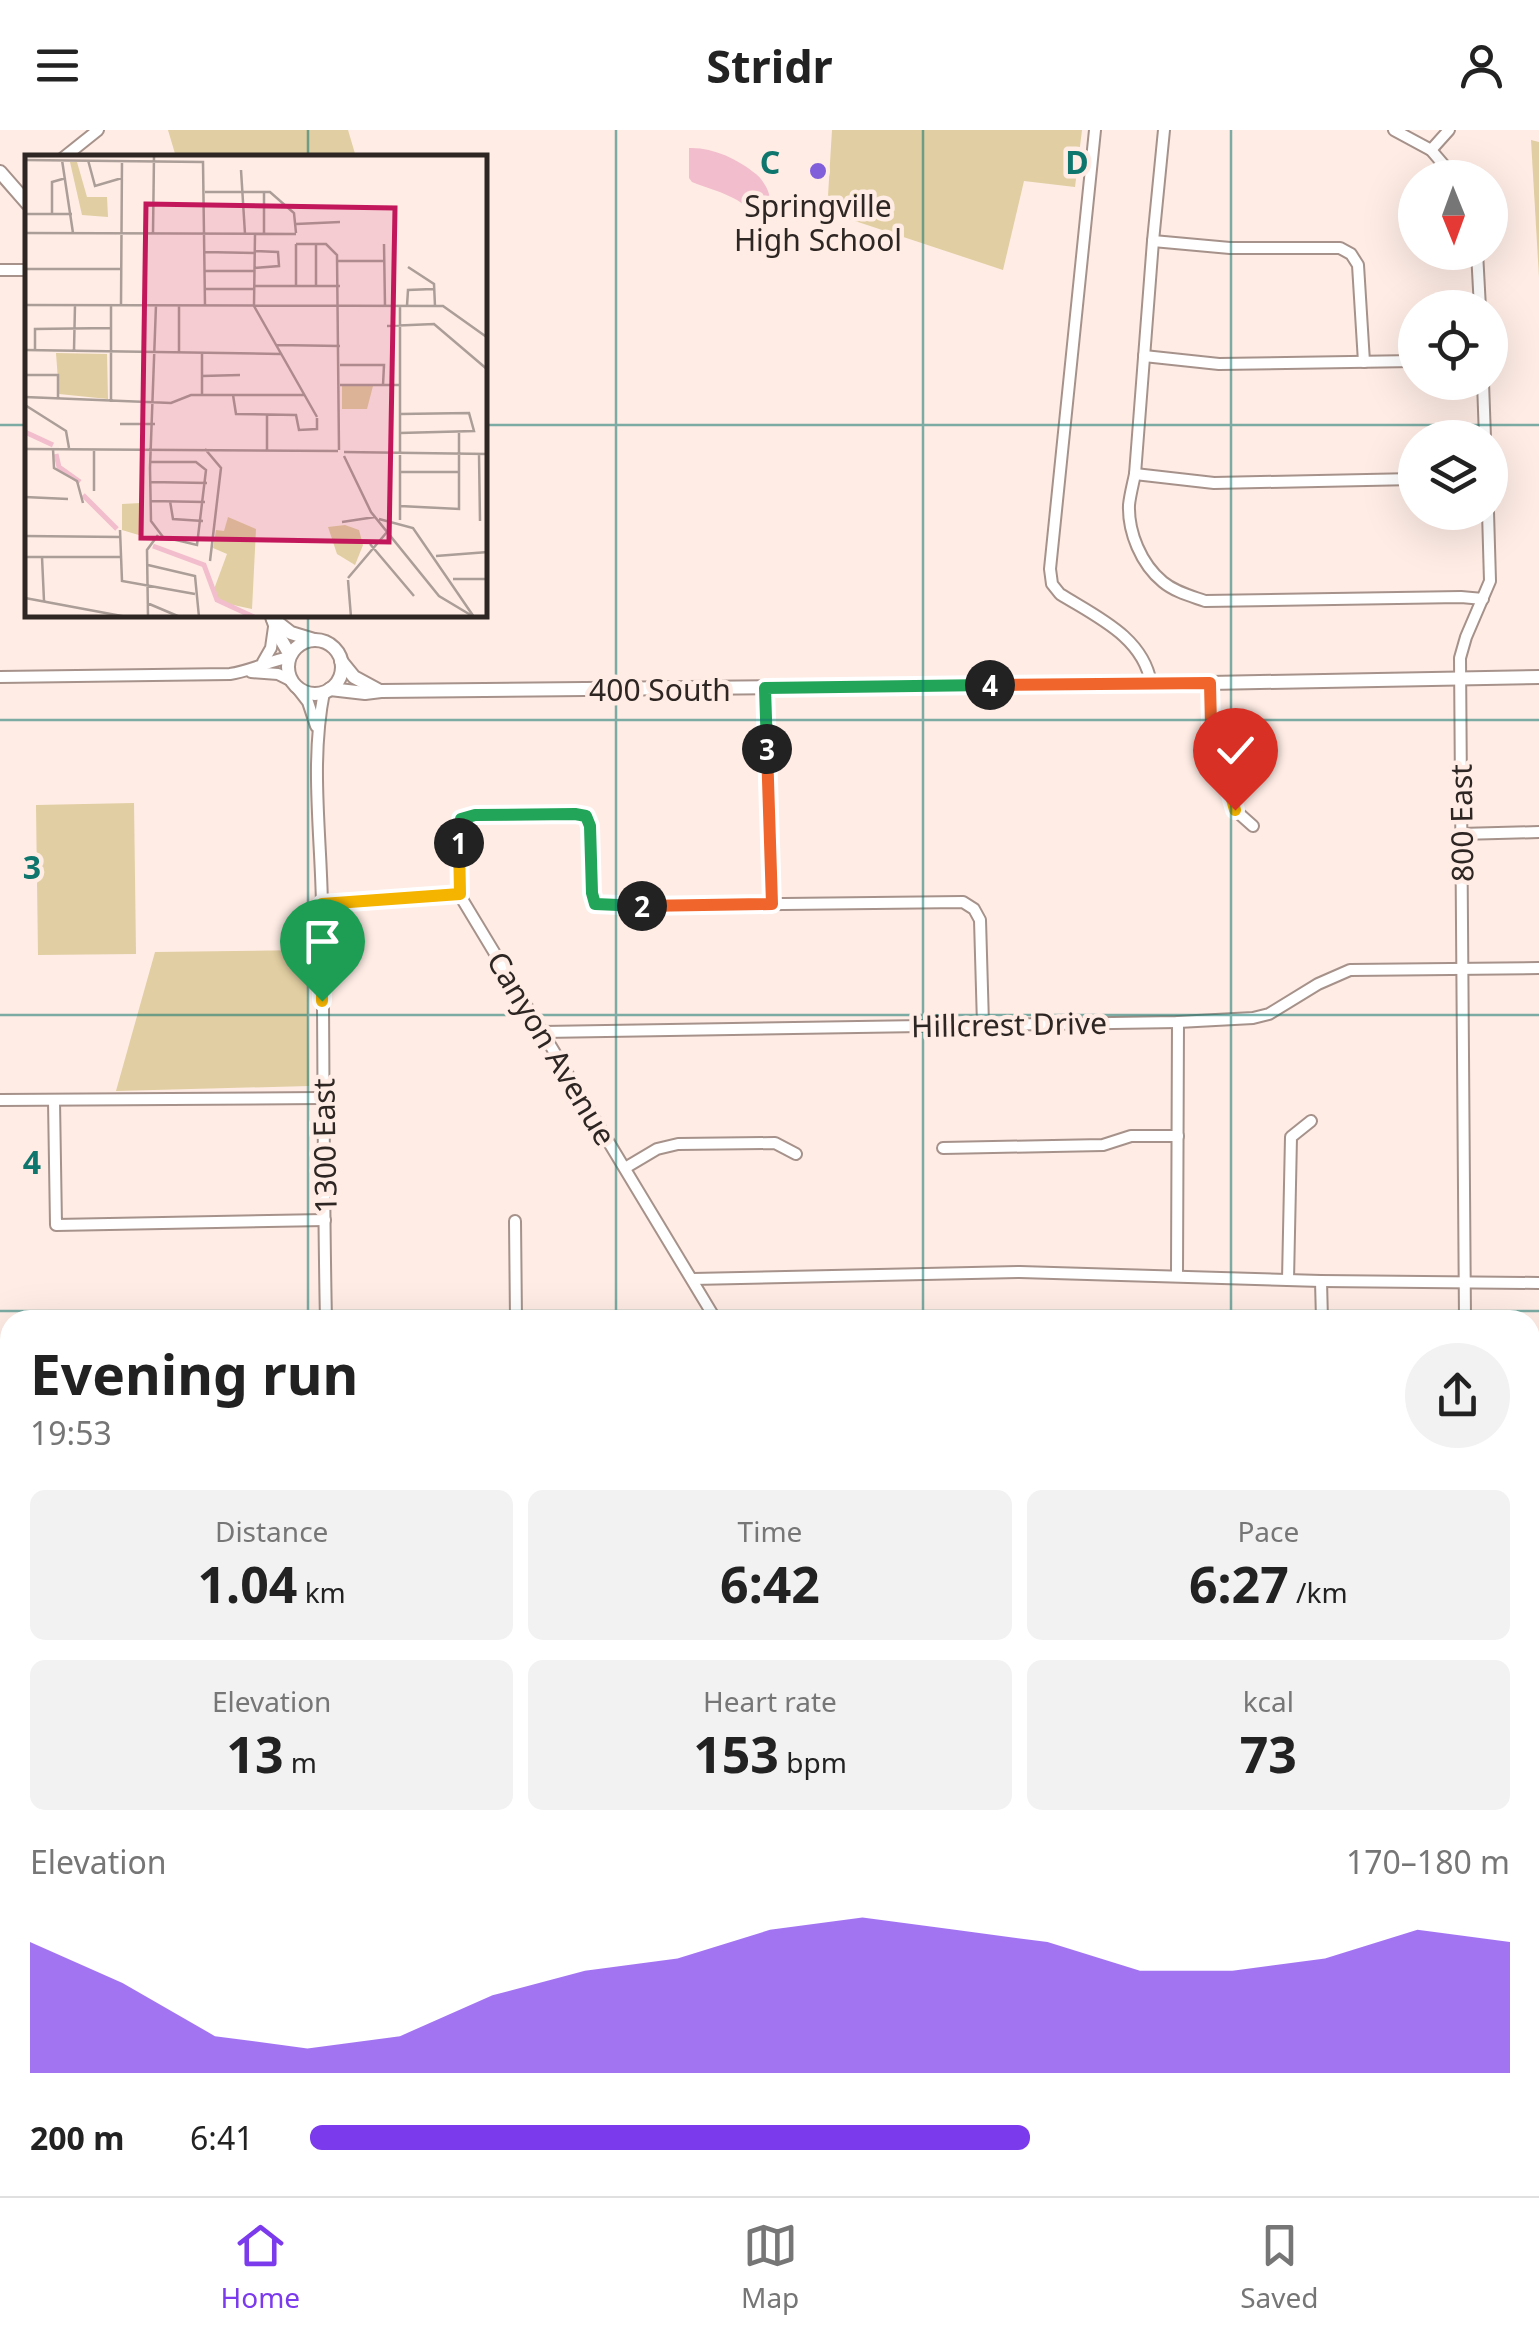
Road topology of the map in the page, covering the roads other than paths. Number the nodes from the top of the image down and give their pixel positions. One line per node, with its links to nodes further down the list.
1 (98, 130): 7 (street)
2 (1095, 130): 30 (street)
3 (1164, 130): 11 (street)
4 (1394, 130): 6 (street)
5 (1449, 130): 6 (street)
6 (1431, 150): 8 (street)
7 (67, 155)
8 (1439, 160)
9 (0, 172): 10 (main road)
10 (24, 194)
11 (1153, 241): 12 (street); 14 (street)
12 (1144, 356): 14 (street); 15 (street)
13 (1398, 361): 14 (street)
14 (1364, 362)
15 (1135, 474): 16 (street); 18 (street)
16 (1398, 480)
17 (1489, 530): 18 (street, 800 East)
18 (1483, 599): 27 (street, 800 East)
19 (273, 620): 20 (main road); 21 (main road); 23 (street)
20 (314, 640): 21 (main road); 22 (main road)
21 (290, 656): 23 (street); 28 (main road)
22 (342, 661): 32 (main road); 33 (main road)
23 (261, 666): 24 (street)
24 (246, 672): 25 (street); 28 (street)
25 (0, 676)
26 (1539, 677): 27 (main road, 400 South)
27 (1460, 678): 29 (main road, 400 South); 37 (street, 800 East)
28 (293, 682): 32 (main road); 34 (street, 1300 East)
29 (1210, 683): 30 (main road, 400 South); 35 (street)
30 (1151, 684): 31 (main road, 400 South)
31 (765, 688): 33 (main road, 400 South); 40 (street)
32 (327, 691): 33 (main road, 400 South); 34 (street, 1300 East)
33 (380, 691)
34 (318, 732): 39 (street, 1300 East)
35 (1252, 826)
36 (1539, 832): 37 (street)
37 (1460, 834): 42 (street, 800 East)
38 (460, 894): 39 (street); 40 (street); 45 (street, Canyon Avenue)
39 (322, 904): 46 (street, 1300 East)
40 (772, 904): 44 (street)
41 (1539, 968): 42 (street, Hillcrest Drive)
42 (1462, 969): 43 (street, Hillcrest Drive); 60 (street, 800 East)
43 (1178, 1022): 44 (street, Hillcrest Drive); 50 (street)
44 (983, 1024): 45 (street, Hillcrest Drive)
45 (543, 1032): 53 (street, Canyon Avenue)
46 (323, 1098): 48 (street); 54 (street, 1300 East)
47 (0, 1100): 48 (street)
48 (54, 1101): 54 (street)
49 (1311, 1121): 58 (street)
50 (1178, 1136): 51 (street); 56 (street)
51 (943, 1148)
52 (796, 1154): 53 (street)
53 (624, 1168): 57 (street, Canyon Avenue)
54 (325, 1220): 62 (street, 1300 East)
55 (516, 1221): 63 (street)
56 (1177, 1275): 57 (street); 58 (street)
57 (692, 1279): 64 (street, Canyon Avenue)
58 (1288, 1280): 59 (street)
59 (1321, 1281): 60 (street); 65 (street)
60 (1465, 1283): 61 (street); 66 (street, 800 East)
61 (1539, 1283)
62 (326, 1310)
63 (516, 1310)
64 (710, 1310)
65 (1322, 1310)
66 (1465, 1310)

